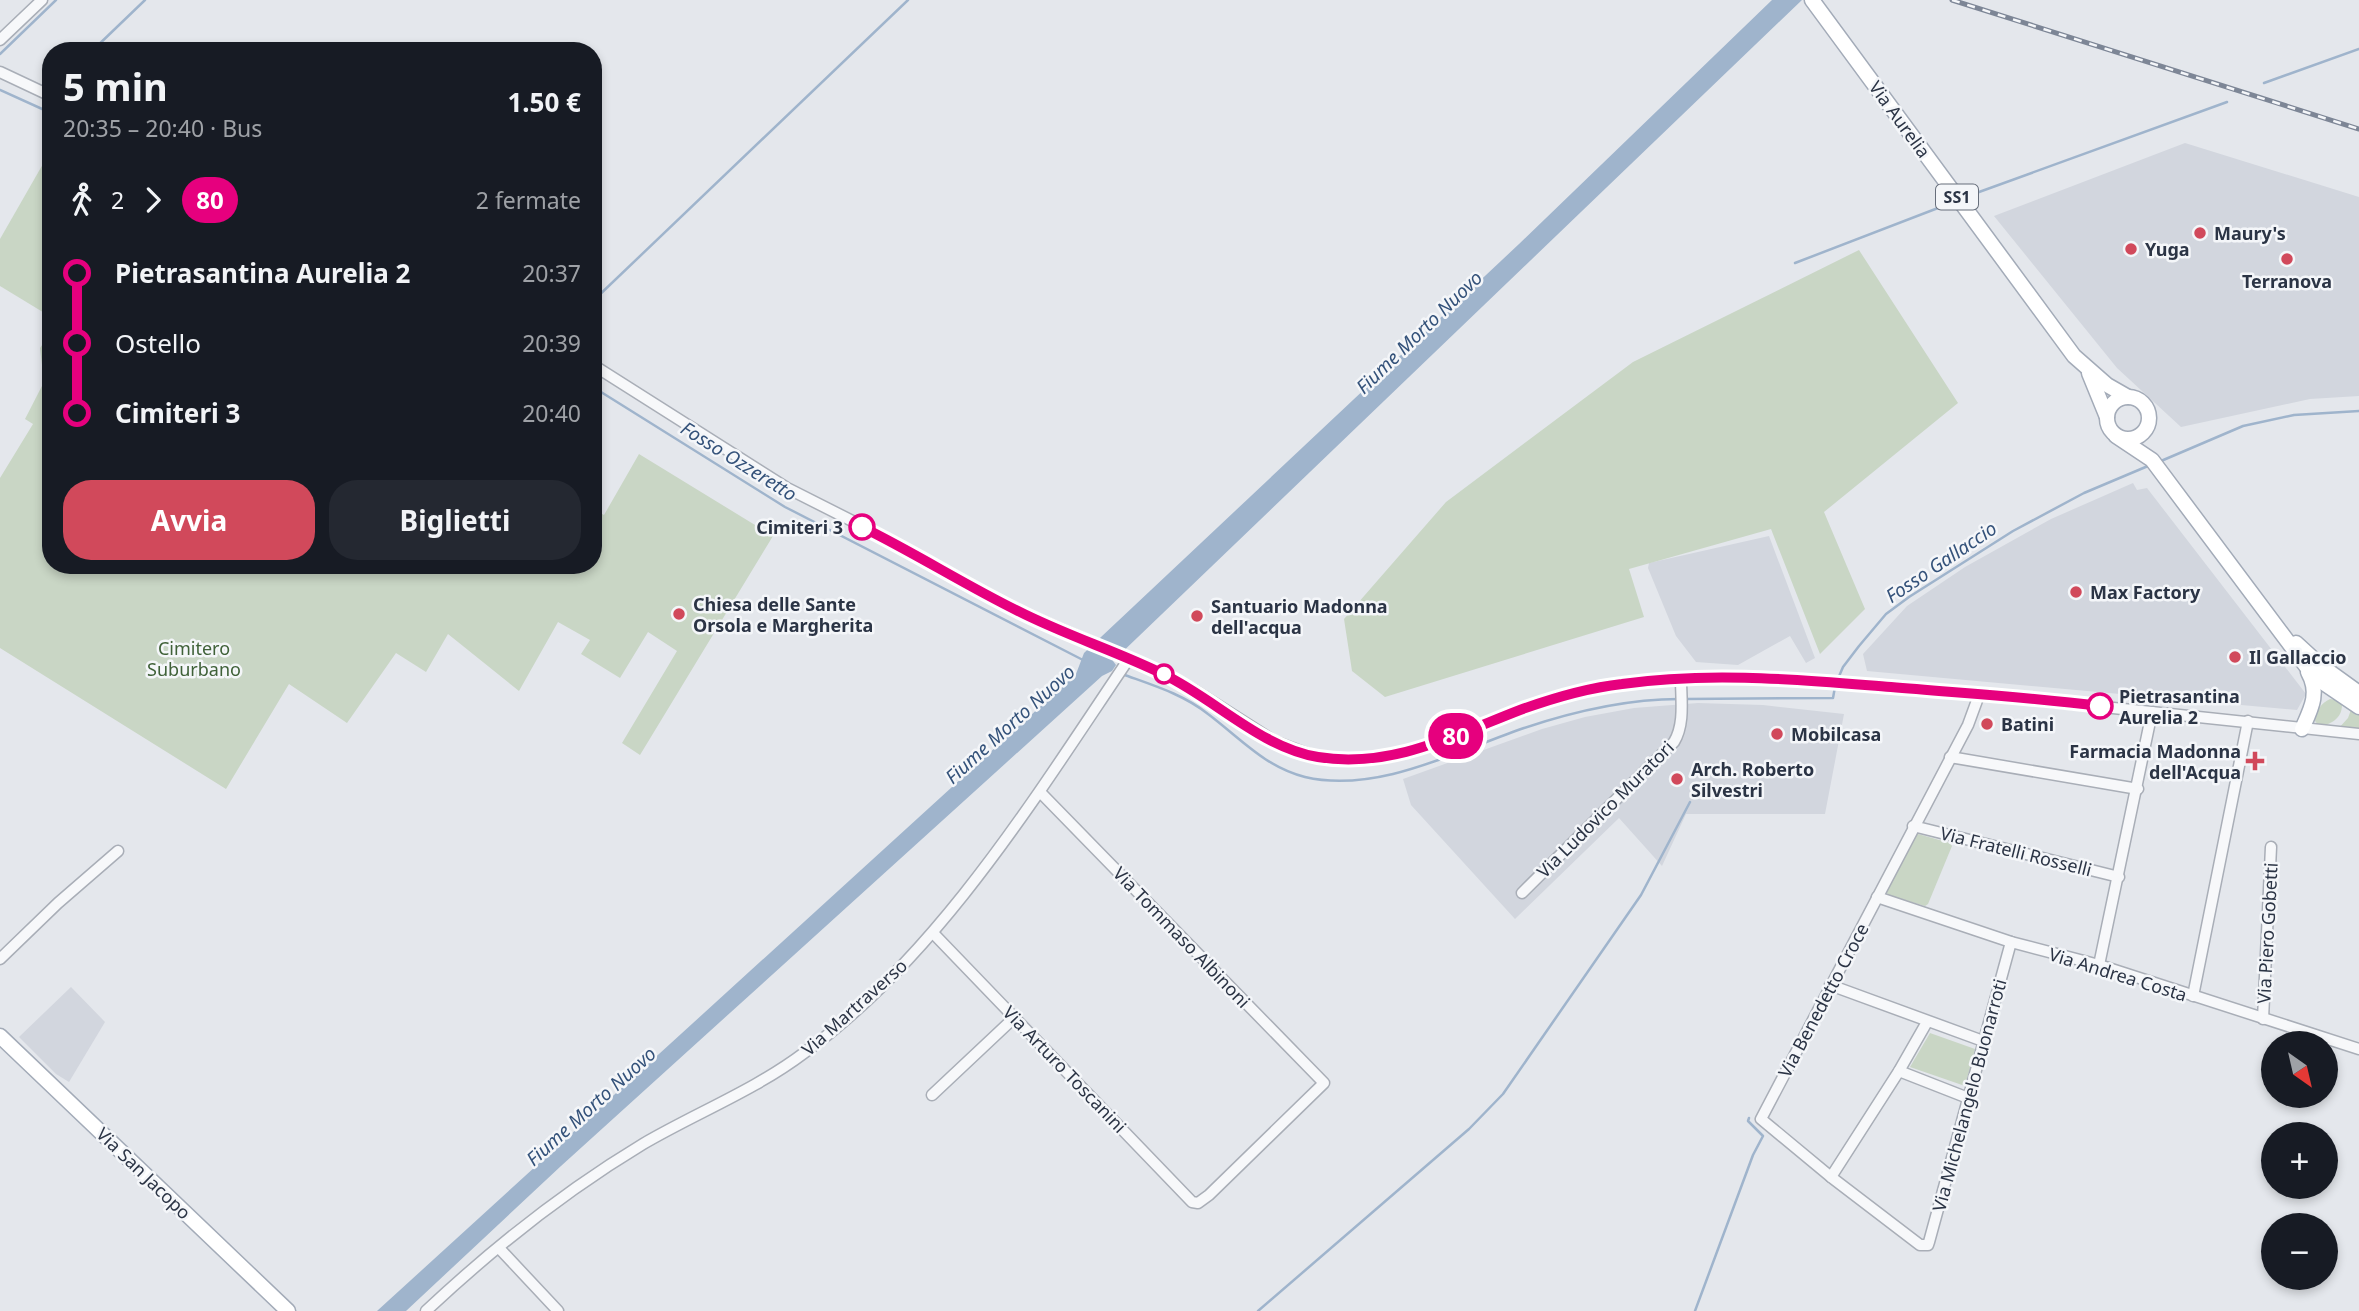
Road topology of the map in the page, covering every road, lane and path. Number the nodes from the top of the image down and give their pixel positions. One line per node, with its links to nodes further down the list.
1 (42, 0): 3 (street)
2 (1812, 0): 7 (main road, Via Aurelia / SS1)
3 (0, 40)
4 (0, 72): 5 (street)
5 (42, 92)
6 (602, 371): 15 (street)
7 (2089, 371): 8 (main road, Via Aurelia / SS1); 9 (main road, Via Aurelia / SS1)
8 (2128, 397): 9 (main road); 10 (main road, SS1)
9 (2107, 417): 11 (main road, SS1)
10 (2148, 426): 11 (main road); 12 (main road, SS1)
11 (2116, 436): 12 (main road, SS1)
12 (2152, 460): 13 (main road, SS1)
13 (2274, 624): 14 (main road, SS1); 17 (main road, SS1)
14 (2301, 660): 19 (main road, SS1); 22 (main road)
15 (1126, 661): 16 (street); 26 (street, Via Martraverso)
16 (1681, 679): 18 (street); 31 (street, Via Ludovico Muratori)
17 (2359, 692)
18 (1979, 695): 20 (street); 24 (street, Via Benedetto Croce)
19 (2359, 707)
20 (2152, 712): 21 (street); 25 (street)
21 (2248, 721): 22 (street); 38 (street)
22 (2302, 729): 23 (street)
23 (2359, 734)
24 (1950, 757): 25 (street); 27 (street, Via Benedetto Croce)
25 (2138, 789): 30 (street)
26 (1040, 792): 33 (street, Via Martraverso); 49 (street, Via Tommaso Albinoni)
27 (1913, 826): 30 (street, Via Fratelli Rosselli); 32 (street, Via Benedetto Croce)
28 (2271, 847): 40 (street, Via Piero Gobetti)
29 (118, 851): 35 (street)
30 (2119, 877): 36 (street)
31 (1522, 893)
32 (1877, 897): 34 (street, Via Andrea Costa); 37 (street, Via Benedetto Croce)
33 (933, 933): 39 (street, Via Arturo Toscanini); 51 (street, Via Martraverso)
34 (2011, 942): 36 (street, Via Andrea Costa); 43 (street, Via Michelangelo Buonarroti)
35 (0, 959)
36 (2099, 965): 38 (street, Via Andrea Costa)
37 (1830, 985): 41 (street); 48 (street, Via Benedetto Croce)
38 (2193, 996): 40 (street, Via Andrea Costa)
39 (1015, 1017): 46 (street); 49 (street, Via Arturo Toscanini)
40 (2263, 1019): 44 (street, Via Andrea Costa)
41 (1927, 1021): 43 (street); 45 (street)
42 (0, 1035): 52 (main road, Via San Jacopo)
43 (1983, 1041): 47 (street, Via Michelangelo Buonarroti)
44 (2359, 1049)
45 (1899, 1071): 47 (street); 48 (street)
46 (932, 1095)
47 (1968, 1098): 50 (street, Via Michelangelo Buonarroti)
48 (1831, 1177): 50 (street, Via Benedetto Croce)
49 (1198, 1203)
50 (1925, 1246)
51 (499, 1248): 53 (street, Via Martraverso); 54 (street)
52 (288, 1311)
53 (426, 1311)
54 (558, 1311)

